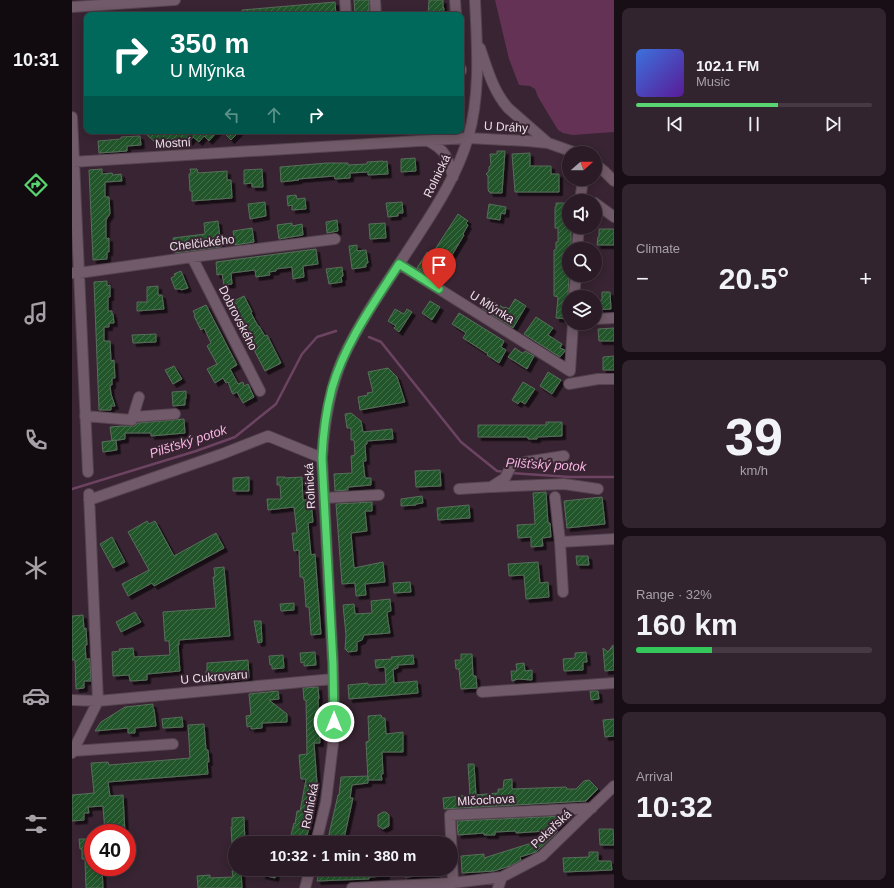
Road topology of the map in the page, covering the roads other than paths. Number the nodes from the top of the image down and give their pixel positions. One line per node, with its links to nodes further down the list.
1 (175, 0): 6 (street)
2 (345, 0): 7 (street)
3 (375, 0): 8 (street)
4 (455, 0): 9 (street)
5 (474, 0): 10 (street, U Dráhy)
6 (72, 7)
7 (346, 12)
8 (376, 12)
9 (456, 12)
10 (476, 38): 12 (street, U Dráhy); 14 (street, U Dráhy)
11 (72, 117): 16 (street)
12 (468, 138): 13 (street, Mostní); 14 (street, U Dráhy); 18 (street, Rolnická)
13 (428, 141): 16 (street, Mostní); 18 (street)
14 (548, 143): 15 (street, U Dráhy)
15 (562, 148)
16 (73, 162): 25 (street)
17 (602, 170): 19 (street)
18 (453, 177): 24 (street, Rolnická)
19 (614, 181)
20 (602, 208): 21 (street)
21 (614, 217)
22 (335, 239): 23 (street, Chelčického)
23 (192, 256): 25 (street, Chelčického); 31 (street, Dobrovského)
24 (399, 264): 28 (street, U Mlýnka); 37 (street, Rolnická)
25 (76, 273): 34 (street)
26 (614, 318): 27 (street)
27 (602, 319)
28 (573, 330)
29 (614, 379): 30 (street)
30 (570, 384)
31 (260, 391)
32 (139, 397): 35 (street)
33 (174, 414): 35 (street)
34 (85, 416): 35 (street); 38 (street)
35 (133, 417)
36 (564, 456): 39 (street)
37 (322, 458): 44 (street, Rolnická); 52 (street)
38 (88, 472)
39 (491, 487): 40 (street); 41 (street)
40 (598, 488)
41 (459, 489)
42 (379, 495): 44 (street)
43 (555, 497): 46 (street)
44 (324, 498): 48 (street, Rolnická)
45 (614, 540): 46 (street)
46 (560, 542): 47 (street)
47 (563, 592)
48 (333, 679): 52 (street, U Cukrovaru); 57 (street, Rolnická)
49 (614, 683): 50 (street)
50 (482, 692)
51 (72, 700): 52 (street, U Cukrovaru)
52 (98, 701): 54 (street)
53 (173, 744): 54 (street)
54 (73, 752)
55 (614, 786): 56 (street, Pekařská)
56 (592, 808): 59 (street, Pekařská); 60 (street, Mlčochova)
57 (318, 836)
58 (308, 876): 61 (street)
59 (502, 877): 60 (street, Pekařská); 63 (street)
60 (453, 883): 62 (street, Pekařská)
61 (305, 888)
62 (352, 888)
63 (498, 888)

